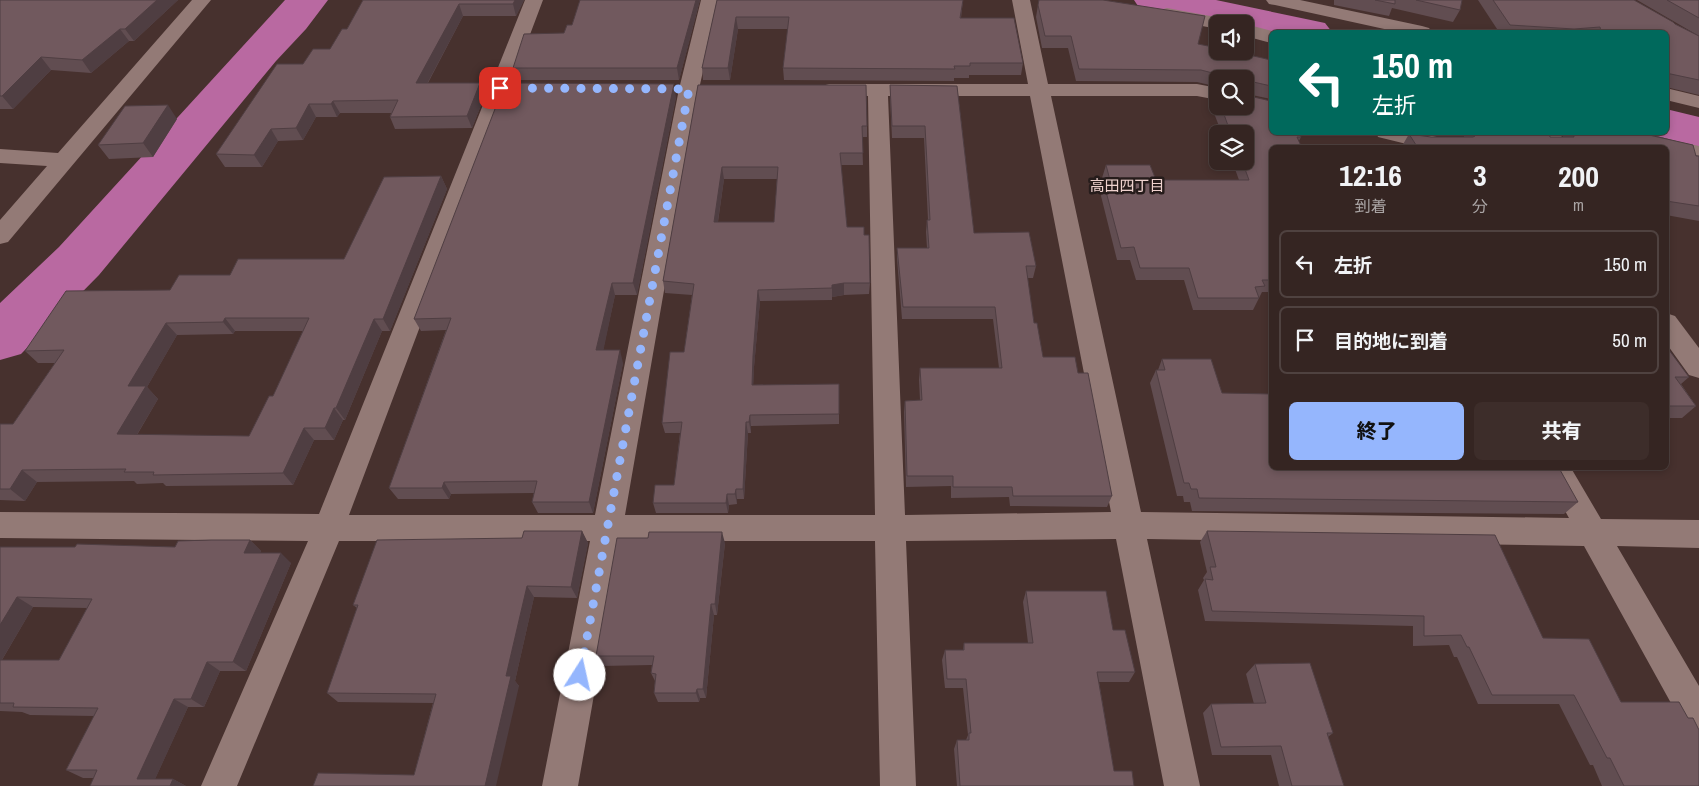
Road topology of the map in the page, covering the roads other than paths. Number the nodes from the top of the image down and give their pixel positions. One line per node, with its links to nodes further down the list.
1 (202, 0): 24 (street)
2 (534, 0): 33 (street)
3 (710, 0): 31 (street)
4 (1020, 0): 12 (street)
5 (1275, 0): 8 (street)
6 (1147, 11): 7 (street)
7 (1209, 22)
8 (1413, 30)
9 (1254, 32): 10 (street)
10 (1269, 36)
11 (808, 90): 13 (street)
12 (1038, 90): 13 (street); 14 (street); 30 (street)
13 (878, 91): 32 (street)
14 (1209, 92)
15 (1669, 95): 16 (street)
16 (1699, 102)
17 (1399, 135): 19 (street)
18 (1618, 135): 20 (street)
19 (1441, 145)
20 (1663, 145)
21 (1669, 146): 22 (street)
22 (1699, 153)
23 (0, 156): 24 (street)
24 (63, 160): 25 (street)
25 (0, 236)
26 (1669, 327): 27 (street)
27 (1699, 368)
28 (1557, 470): 34 (street)
29 (0, 525): 33 (street)
30 (1128, 525): 32 (street); 34 (street); 40 (street)
31 (608, 527): 32 (street); 33 (street); 38 (street)
32 (889, 527): 39 (street)
33 (328, 528): 37 (street)
34 (1593, 533): 35 (street); 36 (street)
35 (1699, 534)
36 (1699, 720)
37 (219, 786)
38 (560, 786)
39 (898, 786)
40 (1182, 786)

